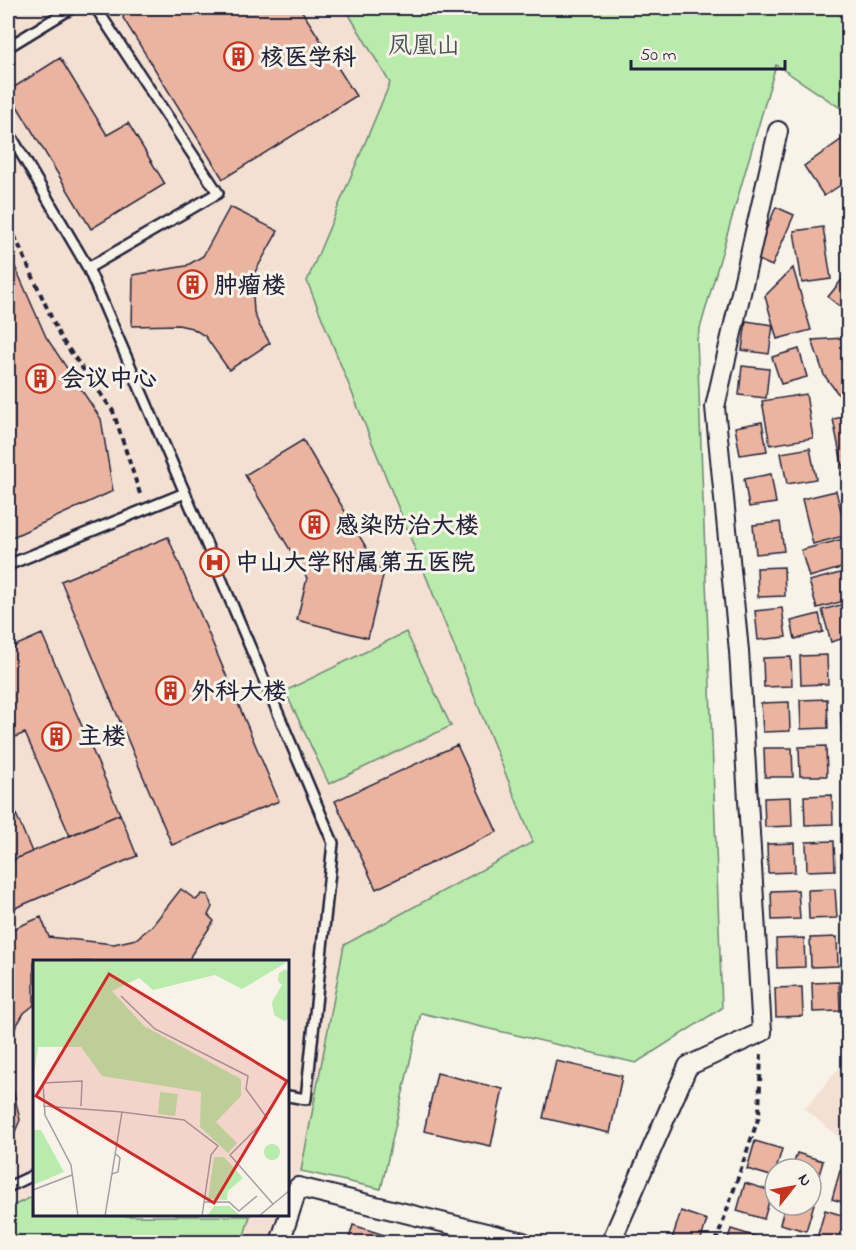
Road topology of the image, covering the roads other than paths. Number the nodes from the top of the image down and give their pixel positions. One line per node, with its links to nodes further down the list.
1 (72, 8): 3 (lane)
2 (96, 8): 6 (lane)
3 (8, 47)
4 (8, 131): 6 (lane)
5 (778, 131): 16 (street)
6 (88, 268): 7 (lane)
7 (185, 493): 8 (lane); 9 (lane)
8 (8, 565)
9 (290, 1096)
10 (33, 1175): 11 (lane)
11 (8, 1187)
12 (290, 1211): 15 (street)
13 (288, 1217): 14 (street)
14 (280, 1242)
15 (523, 1242)
16 (610, 1242)

